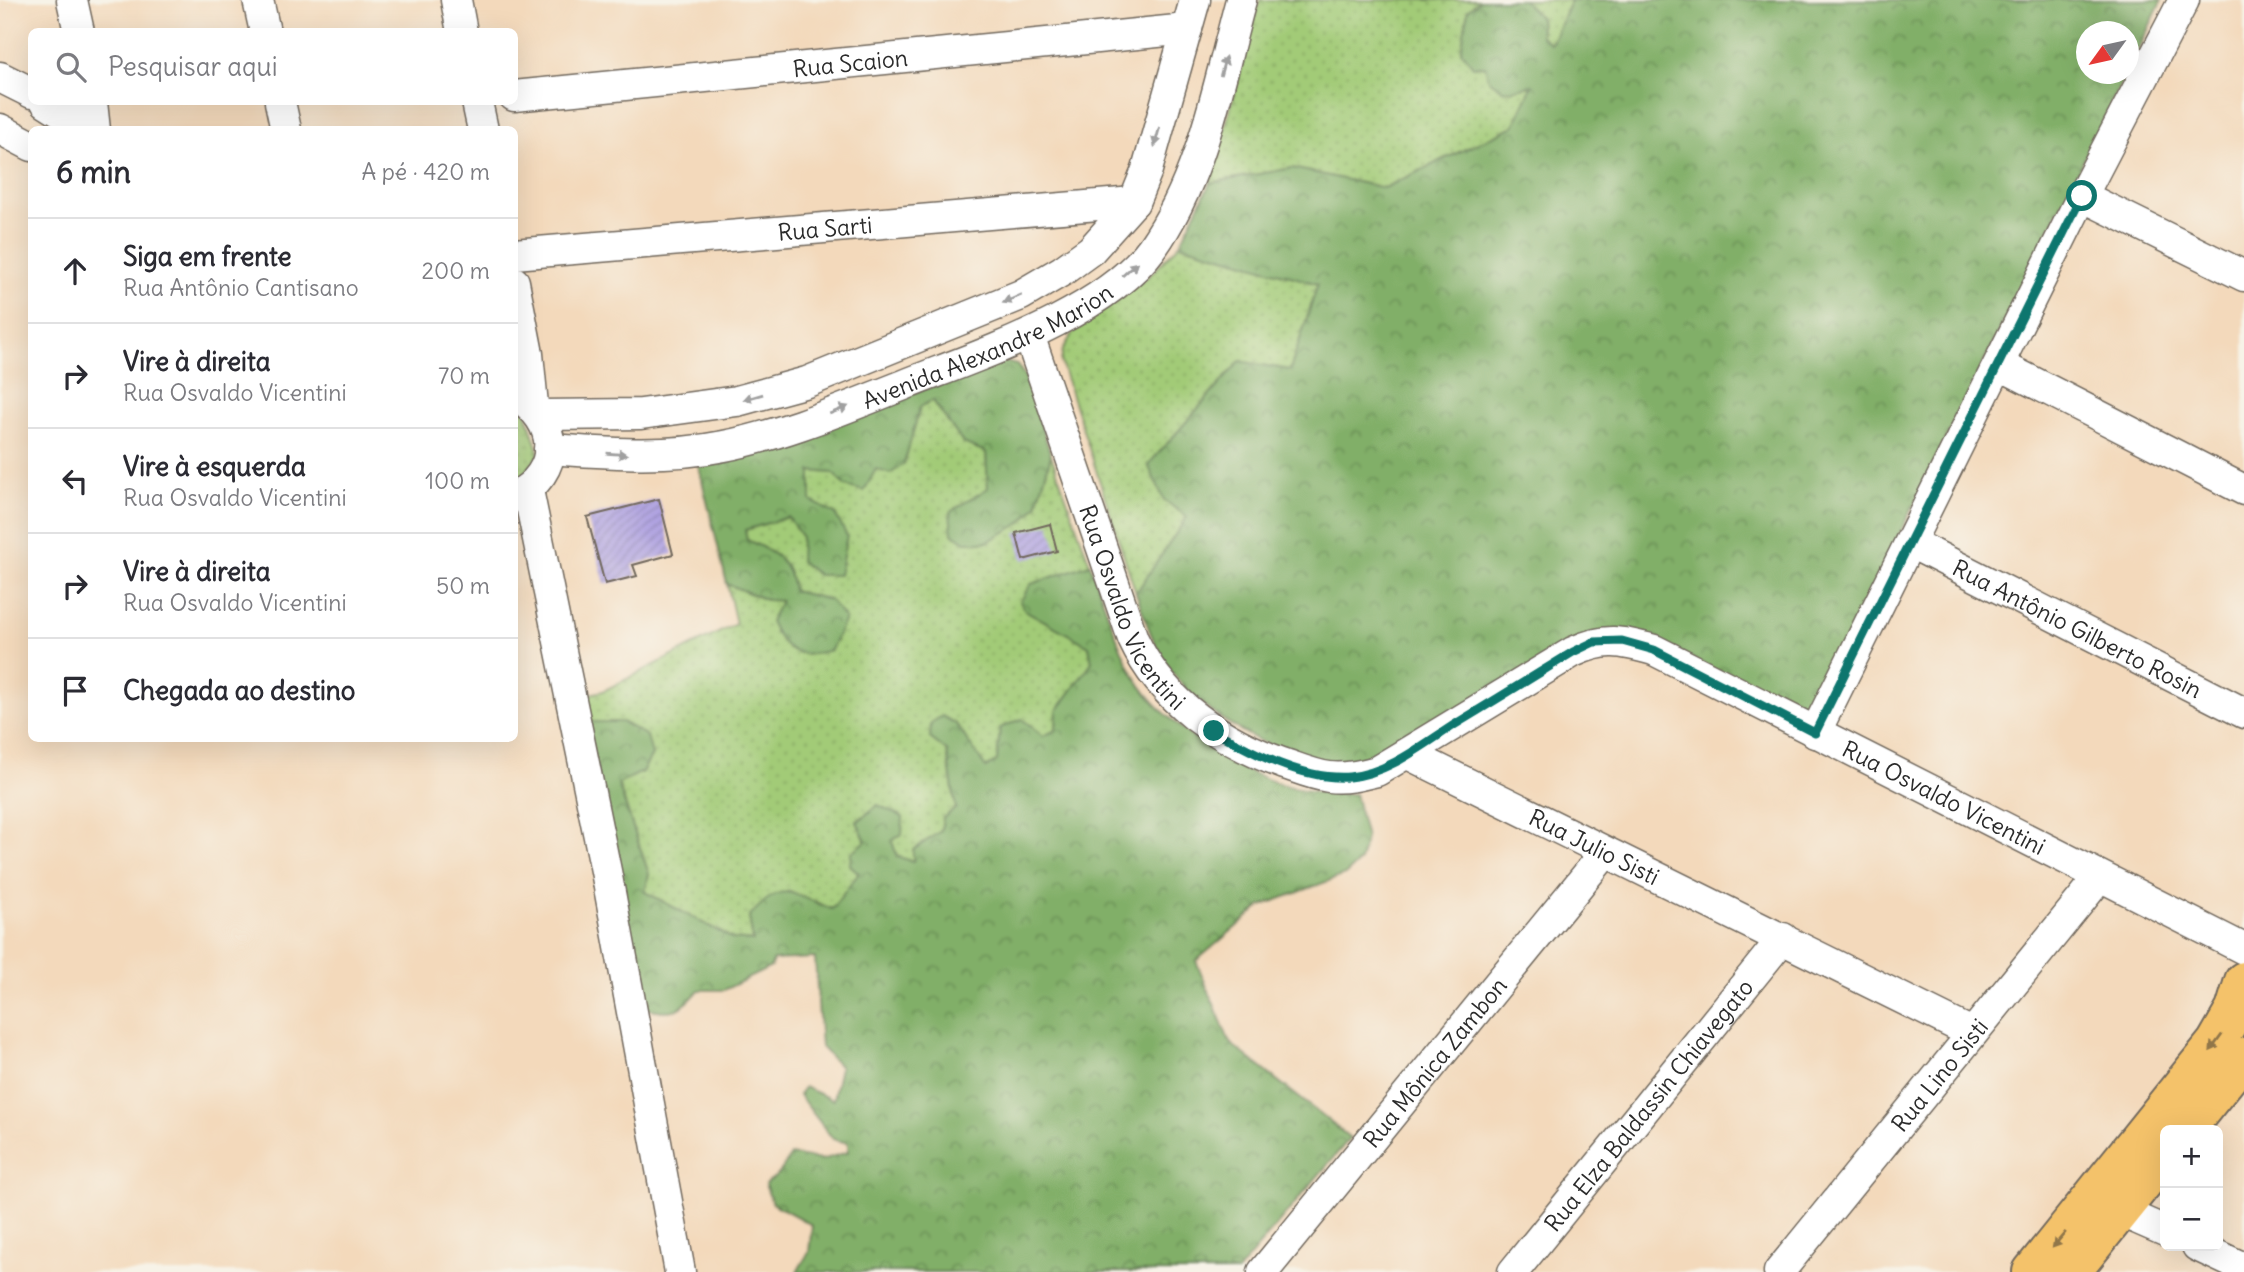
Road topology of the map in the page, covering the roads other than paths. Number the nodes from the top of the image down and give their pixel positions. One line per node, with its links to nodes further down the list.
1 (72, 0): 7 (street)
2 (258, 0): 8 (street)
3 (456, 0): 9 (street)
4 (1195, 0): 10 (street, Avenida Alexandre Marion)
5 (1241, 0): 29 (street, Avenida Alexandre Marion, one-way to 5)
6 (2184, 0): 24 (street)
7 (78, 28)
8 (264, 28)
9 (461, 28)
10 (1186, 29): 13 (street, Rua Scaion); 25 (street, Avenida Alexandre Marion, one-way to 25)
11 (0, 77): 12 (street)
12 (28, 91)
13 (518, 96)
14 (51, 105): 18 (street)
15 (92, 105): 19 (street)
16 (281, 105): 20 (street)
17 (478, 105): 21 (street)
18 (85, 126)
19 (92, 126)
20 (285, 126)
21 (482, 126)
22 (0, 129): 23 (street)
23 (28, 144)
24 (2082, 196): 27 (street); 30 (street)
25 (1134, 202): 26 (street, Rua Sarti); 32 (street, Avenida Alexandre Marion, one-way to 32)
26 (518, 254)
27 (2244, 276)
28 (518, 331): 31 (street)
29 (1029, 335): 33 (street, Avenida Alexandre Marion, one-way to 29); 39 (street, Rua Osvaldo Vicentini)
30 (2000, 365): 34 (street); 36 (street)
31 (521, 367): 32 (street)
32 (529, 405): 33 (street)
33 (549, 449): 35 (street)
34 (2244, 490)
35 (521, 493): 53 (street)
36 (1911, 543): 37 (street, Rua Antônio Gilberto Rosin); 38 (street)
37 (2244, 713)
38 (1815, 733): 39 (street, Rua Osvaldo Vicentini); 41 (street, Rua Osvaldo Vicentini)
39 (1408, 754): 40 (street, Rua Julio Sisti)
40 (1605, 853): 42 (street, Rua Julio Sisti); 54 (street, Rua Mônica Zambon)
41 (2099, 877): 43 (street, Rua Osvaldo Vicentini); 45 (street, Rua Lino Sisti)
42 (1783, 938): 45 (street, Rua Julio Sisti); 55 (street, Rua Elza Baldassin Chiavegato)
43 (2244, 949)
44 (2244, 981): 49 (main road, one-way to 49)
45 (1972, 1034): 56 (street, Rua Lino Sisti)
46 (2237, 1078): 47 (main road)
47 (2190, 1125)
48 (2160, 1159): 49 (main road)
49 (2107, 1205): 50 (street); 57 (main road, one-way to 57); 58 (main road)
50 (2160, 1229)
51 (2208, 1251): 52 (street)
52 (2244, 1268)
53 (680, 1272)
54 (1263, 1272)
55 (1513, 1272)
56 (1779, 1272)
57 (2032, 1272)
58 (2071, 1272)

